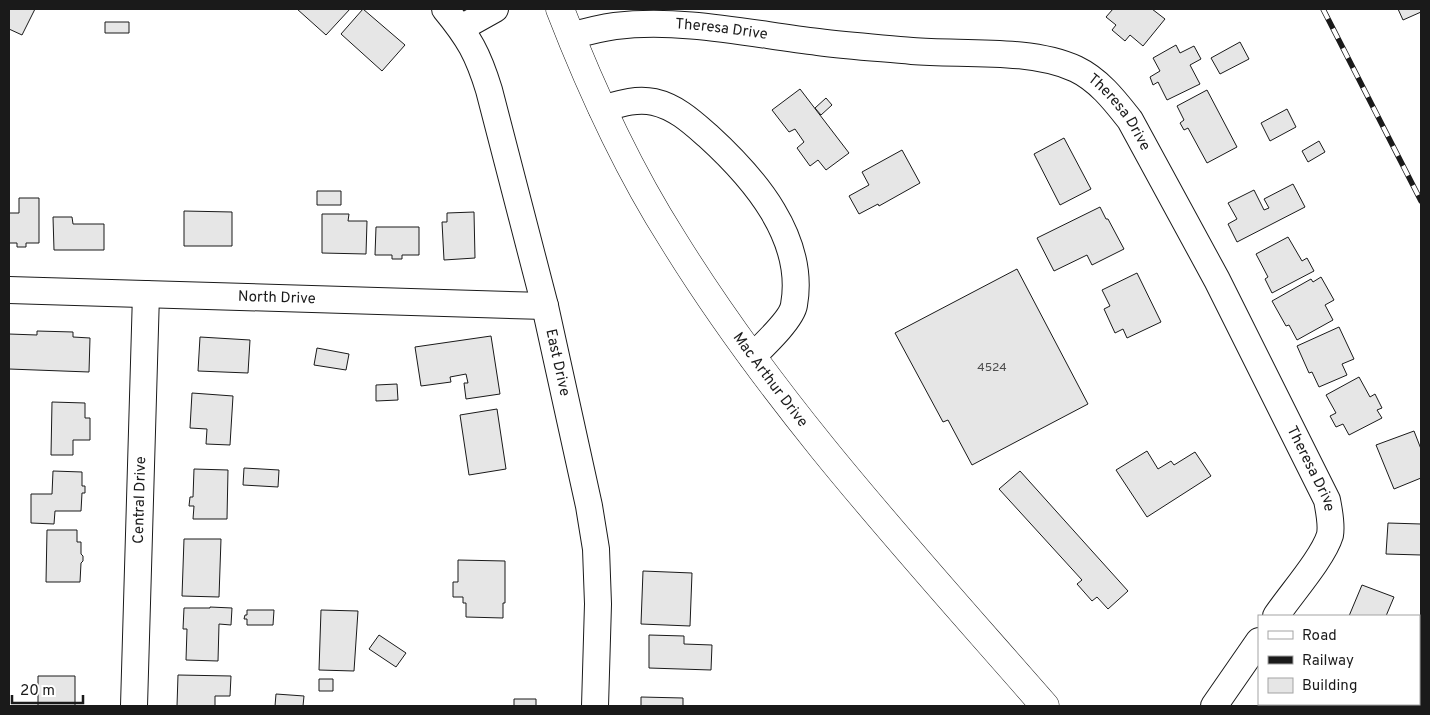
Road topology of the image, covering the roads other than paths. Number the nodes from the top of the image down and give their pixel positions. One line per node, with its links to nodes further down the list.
1 (495, 9): 3 (street)
2 (560, 9): 4 (main road, Mac Arthur Drive)
3 (453, 19): 8 (street, East Drive)
4 (571, 36): 5 (main road, Mac Arthur Drive); 10 (street, Theresa Drive)
5 (602, 109): 9 (main road, Mac Arthur Drive); 9 (street)
6 (9, 290): 7 (street, North Drive)
7 (146, 294): 8 (street, North Drive); 12 (street, Central Drive)
8 (545, 306): 13 (street, East Drive)
9 (752, 357): 14 (main road, Mac Arthur Drive)
10 (1277, 615)
11 (1258, 642): 15 (street)
12 (134, 706)
13 (595, 706)
14 (1045, 706)
15 (1214, 706)

